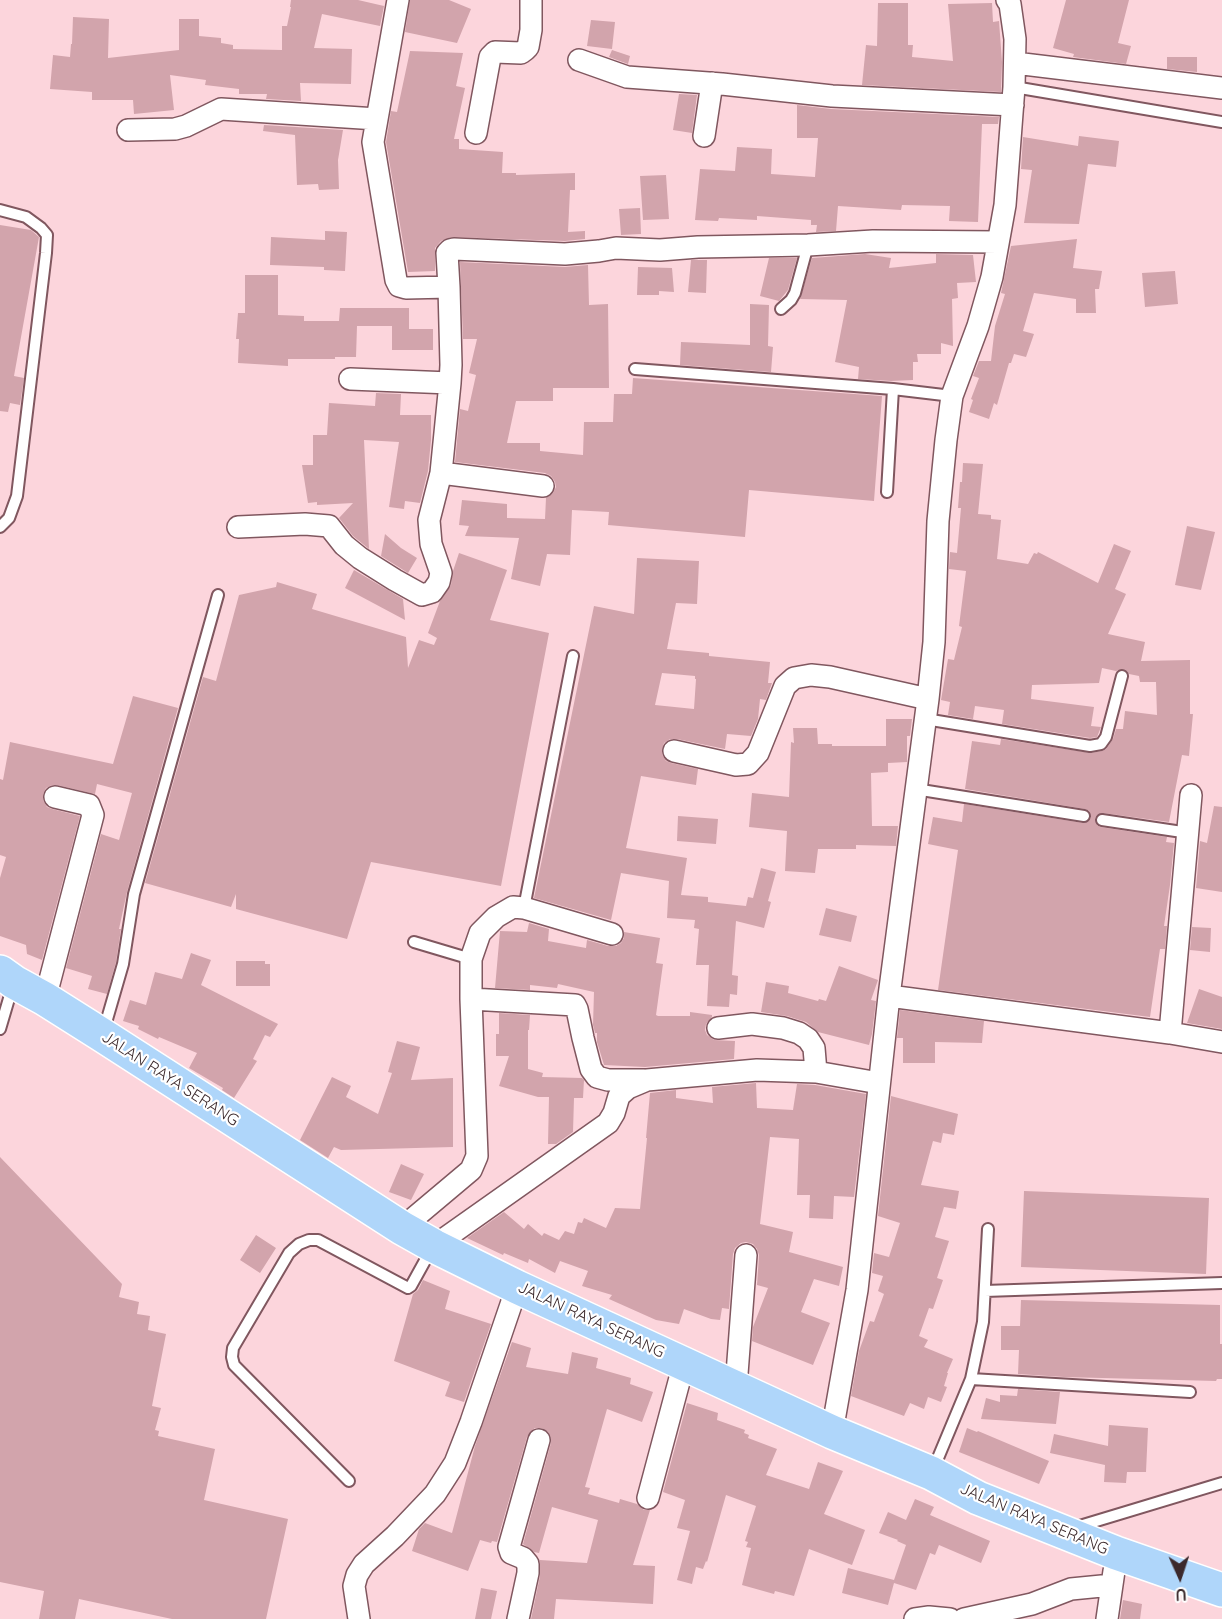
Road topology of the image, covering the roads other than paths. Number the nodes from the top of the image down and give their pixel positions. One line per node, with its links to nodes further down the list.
1 (398, 0): 9 (street)
2 (531, 0): 12 (street)
3 (1007, 0): 5 (street)
4 (579, 60): 6 (street)
5 (1015, 63): 7 (street); 8 (street)
6 (712, 83): 8 (street); 13 (street)
7 (1222, 88)
8 (1013, 96): 10 (lane); 15 (street)
9 (377, 119): 11 (street); 17 (street)
10 (1222, 122)
11 (128, 130)
12 (476, 133)
13 (704, 136)
14 (0, 210): 28 (lane)
15 (998, 242): 16 (street); 23 (street)
16 (808, 245): 17 (street); 18 (lane)
17 (449, 287): 21 (street)
18 (781, 309)
19 (635, 369): 22 (lane)
20 (350, 379): 21 (street)
21 (450, 383): 24 (street)
22 (893, 389): 23 (lane); 26 (lane)
23 (952, 396): 32 (street)
24 (441, 473): 25 (street); 27 (street)
25 (543, 486)
26 (888, 492)
27 (238, 526)
28 (0, 527)
29 (218, 595): 51 (lane)
30 (573, 656): 40 (lane)
31 (1122, 676): 32 (lane)
32 (926, 709): 33 (street); 34 (street)
33 (674, 752)
34 (915, 789): 37 (lane); 45 (street)
35 (1191, 795): 39 (street)
36 (55, 797): 46 (street)
37 (1083, 816)
38 (1102, 820): 39 (lane)
39 (1189, 833): 50 (street)
40 (524, 908): 41 (street); 43 (street)
41 (612, 934)
42 (414, 942): 43 (lane)
43 (471, 959): 47 (street)
44 (7, 977): 46 (highway, JALAN RAYA SERANG); 49 (lane)
45 (889, 996): 50 (street); 55 (street)
46 (45, 999): 51 (highway, JALAN RAYA SERANG)
47 (471, 999): 54 (street); 56 (street)
48 (718, 1028): 53 (street)
49 (0, 1029)
50 (1170, 1033): 52 (street)
51 (102, 1035): 56 (highway, JALAN RAYA SERANG)
52 (1222, 1042)
53 (816, 1072): 54 (street); 55 (street)
54 (647, 1080): 58 (street)
55 (879, 1083): 67 (street)
56 (402, 1228): 58 (highway, JALAN RAYA SERANG)
57 (988, 1229): 62 (lane)
58 (434, 1245): 61 (highway, JALAN RAYA SERANG); 70 (lane)
59 (747, 1256): 65 (street)
60 (1222, 1283): 62 (lane)
61 (517, 1287): 63 (highway, JALAN RAYA SERANG); 77 (street)
62 (985, 1291): 64 (lane)
63 (684, 1363): 65 (highway, JALAN RAYA SERANG); 72 (street)
64 (971, 1379): 66 (lane); 69 (lane)
65 (736, 1387): 67 (highway, JALAN RAYA SERANG)
66 (1190, 1392)
67 (832, 1432): 69 (highway, JALAN RAYA SERANG)
68 (539, 1440): 78 (street)
69 (932, 1473): 73 (highway, JALAN RAYA SERANG)
70 (349, 1481)
71 (1222, 1483): 73 (lane)
72 (648, 1498)
73 (1061, 1531): 74 (highway, JALAN RAYA SERANG)
74 (1116, 1553): 75 (street); 76 (highway, JALAN RAYA SERANG)
75 (1112, 1585): 81 (street); 82 (street)
76 (1222, 1590)
77 (359, 1619)
78 (518, 1619)
79 (915, 1619): 80 (street)
80 (950, 1619)
81 (964, 1619)
82 (1107, 1619)

